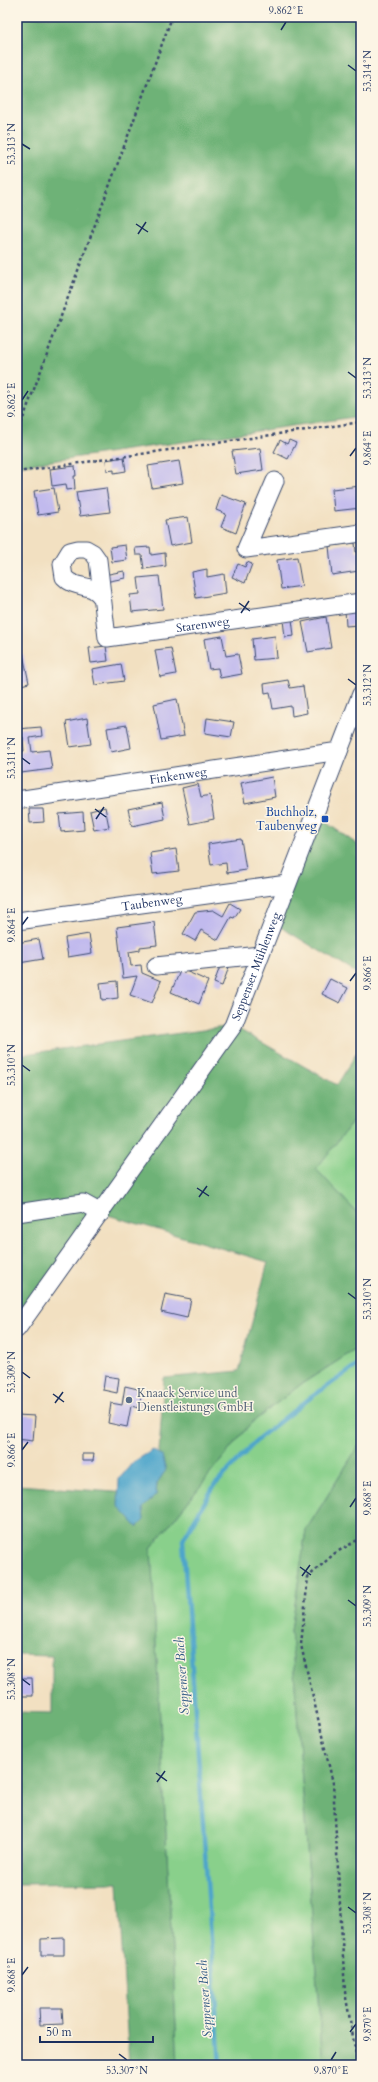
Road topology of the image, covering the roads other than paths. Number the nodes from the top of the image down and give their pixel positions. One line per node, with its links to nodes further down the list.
1 (275, 481): 2 (street)
2 (361, 533)
3 (102, 598): 4 (street, Starenweg)
4 (361, 602)
5 (359, 706): 6 (street, Seppenser Mühlenweg)
6 (339, 752): 7 (street, Finkenweg); 8 (street, Seppenser Mühlenweg)
7 (17, 800)
8 (287, 884): 9 (street, Taubenweg); 10 (street, Seppenser Mühlenweg)
9 (17, 921)
10 (260, 955): 11 (street); 13 (street, Seppenser Mühlenweg)
11 (156, 966)
12 (17, 1213): 13 (street)
13 (101, 1213): 14 (street, Seppenser Mühlenweg)
14 (17, 1329)

